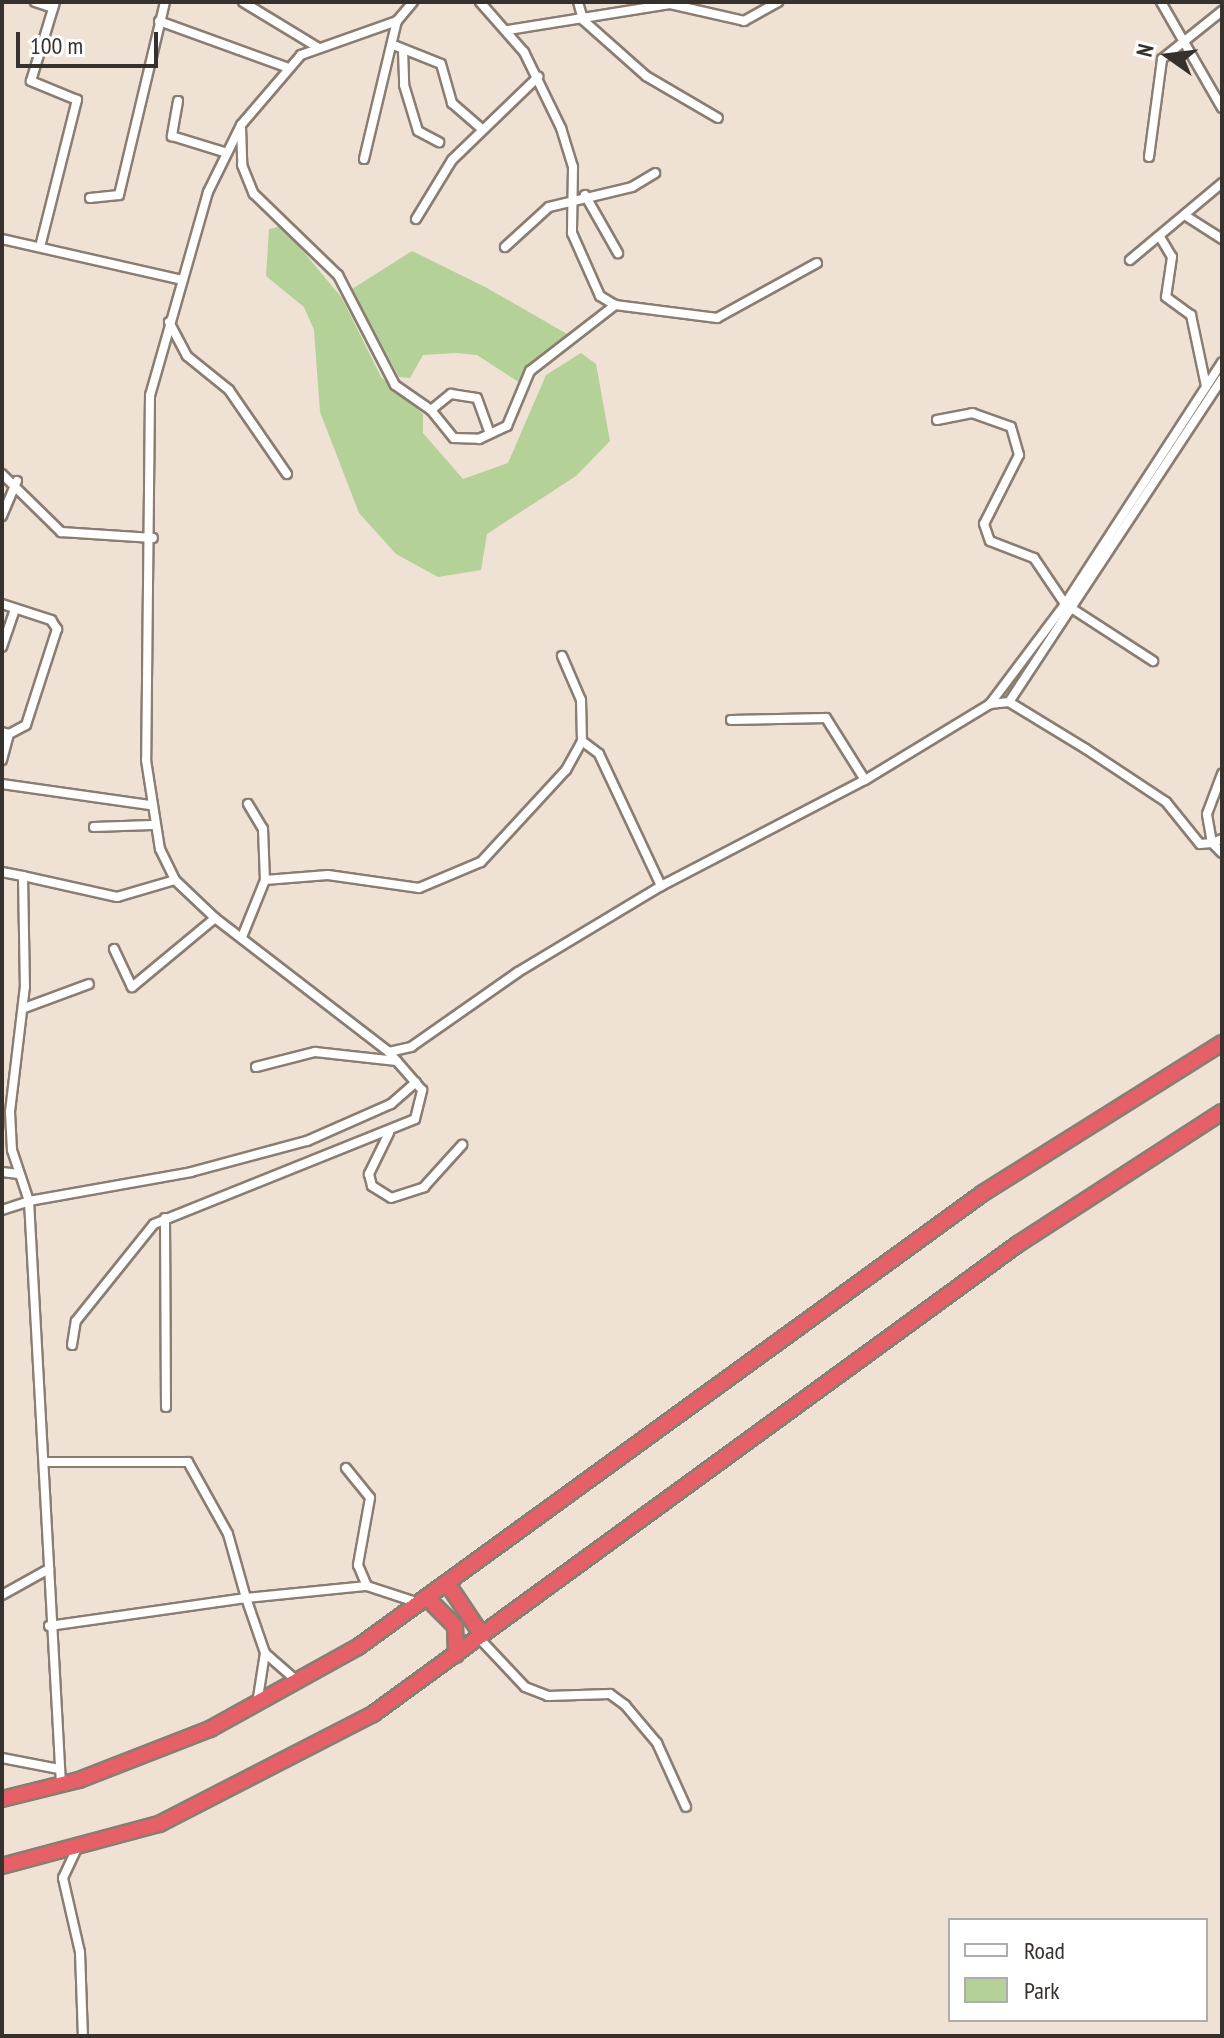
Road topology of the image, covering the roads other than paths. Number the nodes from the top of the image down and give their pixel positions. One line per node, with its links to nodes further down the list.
1 (35, 2): 9 (street)
2 (165, 2): 12 (street)
3 (243, 2): 16 (street)
4 (413, 2): 13 (street)
5 (480, 2): 14 (street)
6 (578, 2): 11 (street)
7 (778, 2): 11 (street)
8 (1161, 2): 15 (street)
9 (54, 5): 39 (street)
10 (1222, 11): 15 (street)
11 (583, 20): 14 (street); 22 (street)
12 (159, 21): 18 (street); 32 (street)
13 (397, 21): 16 (street); 17 (street)
14 (508, 30): 19 (street)
15 (1185, 36): 21 (street); 27 (street)
16 (317, 47): 18 (street)
17 (399, 48): 24 (street); 25 (street); 28 (street)
18 (286, 67): 23 (street)
19 (538, 77): 24 (street); 33 (street)
20 (178, 101): 26 (street)
21 (1222, 108)
22 (718, 118)
23 (241, 125): 26 (street); 50 (street)
24 (482, 129): 35 (street)
25 (439, 142)
26 (224, 152): 44 (street)
27 (1149, 157)
28 (364, 159)
29 (655, 173): 31 (street)
30 (1222, 183): 34 (street)
31 (585, 195): 33 (street); 41 (street)
32 (90, 198)
33 (571, 198): 40 (street); 45 (street)
34 (1186, 216): 36 (street); 38 (street)
35 (416, 219)
36 (1160, 237): 42 (street); 49 (street)
37 (2, 239): 39 (street)
38 (1222, 239)
39 (40, 247): 44 (street)
40 (505, 247)
41 (618, 253)
42 (1130, 260)
43 (817, 263): 45 (street)
44 (182, 280): 46 (street)
45 (615, 305): 52 (street)
46 (169, 322): 54 (street); 57 (street)
47 (1222, 362): 49 (street)
48 (1222, 379): 49 (street)
49 (1214, 391): 59 (street); 61 (street)
50 (431, 410): 52 (street); 52 (street)
51 (937, 420): 59 (street)
52 (490, 433)
53 (2, 474): 55 (street)
54 (287, 474)
55 (17, 481): 56 (street); 57 (street)
56 (2, 516)
57 (153, 538): 75 (street)
58 (2, 604): 60 (street)
59 (1065, 604): 61 (street); 66 (street)
60 (15, 610): 62 (street); 68 (street)
61 (1076, 611): 64 (street); 65 (street)
62 (2, 647)
63 (562, 656): 69 (street)
64 (1153, 661)
65 (1009, 702): 66 (street); 79 (street)
66 (990, 704): 72 (street)
67 (731, 720): 72 (street)
68 (6, 733): 70 (street)
69 (582, 741): 84 (street); 85 (street)
70 (2, 760)
71 (1222, 774): 79 (street)
72 (865, 780): 85 (street)
73 (2, 784): 75 (street)
74 (248, 804): 84 (street)
75 (150, 805): 76 (street)
76 (152, 825): 77 (street); 83 (street)
77 (94, 827)
78 (1222, 839): 79 (street)
79 (1212, 843): 80 (street)
80 (1222, 853)
81 (2, 872): 82 (street)
82 (23, 876): 83 (street); 90 (street)
83 (175, 880): 86 (street)
84 (265, 880): 87 (street)
85 (661, 886): 92 (street)
86 (215, 918): 87 (street); 88 (street)
87 (242, 937): 92 (street)
88 (114, 949)
89 (89, 984): 90 (street)
90 (24, 1008): 100 (street)
91 (1222, 1043): 109 (highway)
92 (389, 1052): 93 (street)
93 (397, 1061): 94 (street); 95 (street)
94 (256, 1067)
95 (416, 1082): 97 (street); 101 (street)
96 (1222, 1112): 115 (highway)
97 (389, 1133): 98 (street); 103 (street)
98 (462, 1145)
99 (2, 1172): 100 (street)
100 (19, 1174): 101 (street)
101 (29, 1201): 102 (street); 106 (street)
102 (2, 1210)
103 (165, 1218): 104 (street); 105 (street)
104 (72, 1345)
105 (166, 1407)
106 (45, 1462): 108 (street); 112 (street)
107 (346, 1468): 110 (street)
108 (49, 1569): 111 (street); 114 (street)
109 (447, 1583): 113 (highway); 115 (highway)
110 (367, 1586): 112 (street); 113 (street)
111 (2, 1595)
112 (246, 1598): 114 (street); 116 (street)
113 (423, 1601): 117 (highway); 118 (highway)
114 (49, 1626): 121 (street)
115 (480, 1636): 117 (highway); 124 (street)
116 (265, 1653): 118 (street); 119 (street)
117 (456, 1655): 125 (highway)
118 (299, 1682): 119 (highway)
119 (256, 1707): 122 (highway)
120 (2, 1758): 121 (street)
121 (59, 1769): 122 (street)
122 (61, 1785): 123 (highway)
123 (2, 1799)
124 (686, 1807)
125 (77, 1848): 126 (highway); 127 (street)
126 (2, 1866)
127 (83, 2036)

